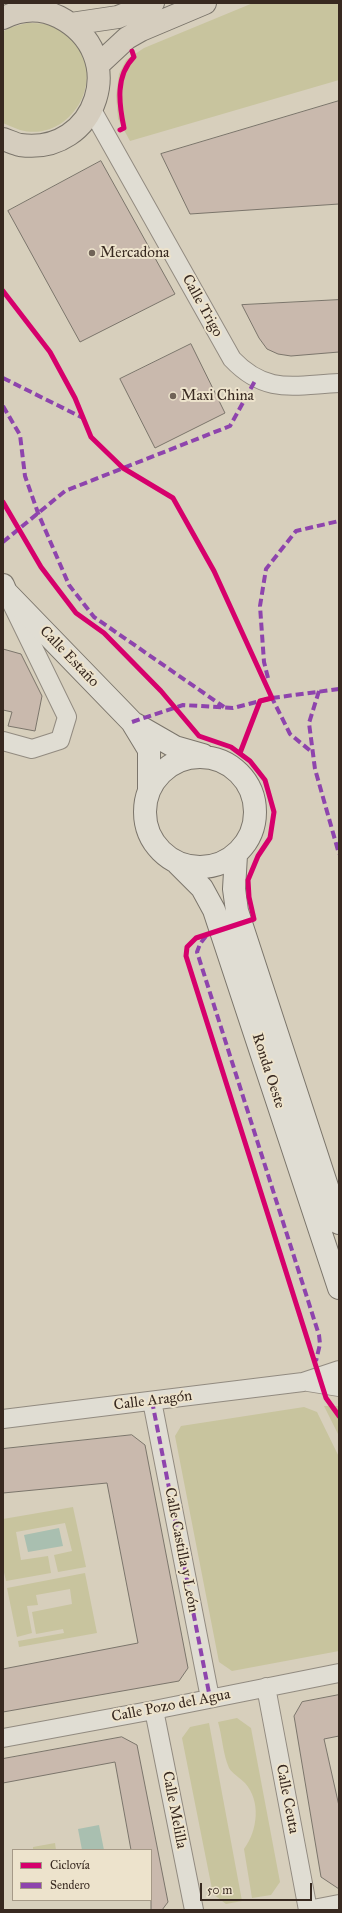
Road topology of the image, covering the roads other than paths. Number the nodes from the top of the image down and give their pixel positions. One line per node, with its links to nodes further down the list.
1 (153, 3): 5 (main road)
2 (205, 3): 6 (main road)
3 (24, 7): 4 (main road); 5 (main road)
4 (3, 18)
5 (71, 24): 6 (main road)
6 (98, 65): 7 (main road)
7 (92, 110): 8 (main road); 9 (street, Calle Trigo)
8 (3, 139)
9 (339, 383)
10 (4, 590): 11 (main road, Calle Estaño); 12 (street, Calle Estaño)
11 (132, 722): 13 (main road, Calle Estaño); 14 (main road, Calle Estaño)
12 (3, 741)
13 (213, 758): 14 (main road); 15 (main road)
14 (149, 788): 16 (main road)
15 (236, 855): 16 (main road); 17 (main road, Ronda Oeste)
16 (178, 864): 18 (main road, Ronda Oeste)
17 (339, 1223)
18 (339, 1288)
19 (339, 1370): 20 (street, Calle Aragón)
20 (303, 1382): 21 (street, Calle Aragón); 22 (street, Calle Aragón)
21 (339, 1387)
22 (152, 1401): 23 (street, Calle Aragón); 26 (street, Calle Castilla y León)
23 (3, 1419)
24 (339, 1673): 25 (street, Calle Pozo del Agua)
25 (266, 1687): 26 (street, Calle Pozo del Agua); 31 (street, Calle Ceuta)
26 (210, 1698): 27 (street, Calle Pozo del Agua)
27 (154, 1710): 28 (street, Calle Pozo del Agua); 30 (street, Calle Melilla)
28 (3, 1738)
29 (339, 1904): 31 (street)
30 (194, 1910)
31 (308, 1910)

